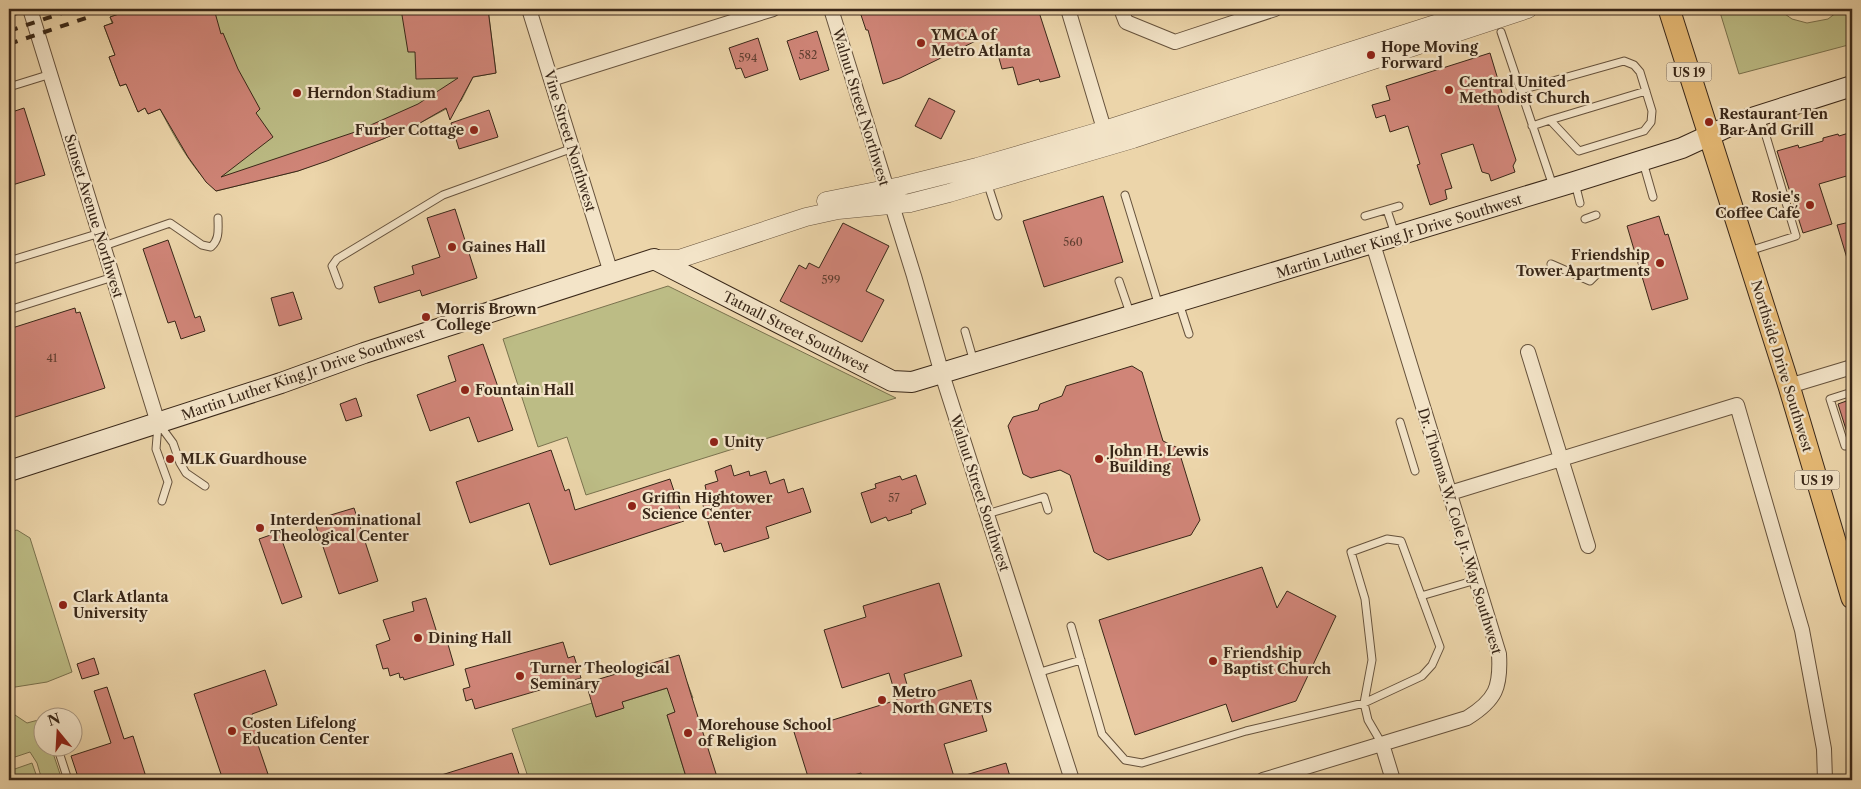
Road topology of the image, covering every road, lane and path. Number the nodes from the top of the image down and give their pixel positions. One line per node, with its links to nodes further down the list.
1 (22, 9): 14 (lane)
2 (30, 9): 16 (street, Sunset Avenue Northwest)
3 (529, 9): 17 (street, Vine Street Northwest)
4 (773, 9): 17 (street)
5 (831, 9): 34 (street, Walnut Street Northwest)
6 (1068, 9): 25 (street)
7 (1121, 9): 8 (street)
8 (1275, 9)
9 (1482, 9): 25 (street)
10 (1528, 9): 27 (street)
11 (1669, 9): 26 (main road, US 19)
12 (1805, 9): 13 (lane)
13 (1822, 9)
14 (9, 13)
15 (1501, 32): 20 (lane)
16 (51, 74): 19 (lane); 45 (street, Sunset Avenue Northwest)
17 (551, 79): 28 (street, Vine Street Northwest)
18 (1852, 86): 22 (main road, Martin Luther King Jr Drive Southwest)
19 (9, 87)
20 (1520, 90): 21 (lane); 24 (lane)
21 (1646, 91): 23 (lane); 23 (lane)
22 (1760, 115): 26 (main road, Martin Luther King Jr Drive Southwest); 47 (lane)
23 (1550, 120): 24 (lane)
24 (1532, 126): 32 (lane)
25 (1104, 130): 27 (street); 34 (street)
26 (1709, 135): 29 (main road, Martin Luther King Jr Drive Southwest); 47 (main road, Northside Drive Southwest / US 19)
27 (1109, 147): 30 (street)
28 (573, 148): 52 (street, Vine Street Northwest); 55 (lane)
29 (1642, 161): 31 (main road, Martin Luther King Jr Drive Southwest); 35 (lane)
30 (987, 182): 34 (street); 40 (lane)
31 (1574, 182): 32 (main road, Martin Luther King Jr Drive Southwest); 36 (lane)
32 (1554, 189): 44 (main road, Martin Luther King Jr Drive Southwest)
33 (1125, 195): 57 (lane)
34 (888, 197): 48 (street); 65 (street, Walnut Street Southwest)
35 (1653, 197)
36 (1580, 203)
37 (1399, 206): 38 (lane)
38 (1387, 210): 41 (lane); 44 (lane)
39 (1596, 215): 43 (lane)
40 (998, 216)
41 (1365, 216)
42 (218, 218): 45 (lane)
43 (1585, 219)
44 (1396, 237): 46 (main road, Martin Luther King Jr Drive Southwest)
45 (102, 239): 49 (lane); 53 (street, Sunset Avenue Northwest)
46 (1373, 244): 56 (main road, Martin Luther King Jr Drive Southwest); 75 (street, Dr. Thomas W. Cole Jr. Way Southwest)
47 (1746, 252): 66 (main road, Northside Drive Southwest / US 19)
48 (654, 259): 52 (main road, Martin Luther King Jr Drive Southwest); 65 (main road, Tatnall Street Southwest)
49 (9, 261)
50 (1551, 264): 51 (lane)
51 (1600, 271)
52 (611, 273): 69 (main road, Martin Luther King Jr Drive Southwest)
53 (113, 277): 58 (lane); 69 (street, Sunset Avenue Northwest)
54 (1119, 280): 59 (lane)
55 (339, 285)
56 (1179, 302): 57 (main road, Martin Luther King Jr Drive Southwest); 61 (lane)
57 (1160, 308): 59 (main road, Martin Luther King Jr Drive Southwest)
58 (9, 310)
59 (1131, 317): 63 (main road, Martin Luther King Jr Drive Southwest)
60 (965, 331): 63 (lane)
61 (1189, 334)
62 (1528, 352): 71 (street)
63 (975, 364): 65 (main road, Martin Luther King Jr Drive Southwest)
64 (1852, 366): 66 (street)
65 (942, 374): 78 (street, Walnut Street Southwest)
66 (1789, 386): 82 (main road, Northside Drive Southwest / US 19)
67 (1852, 392): 70 (lane)
68 (1400, 422): 73 (lane)
69 (158, 423): 72 (main road, Martin Luther King Jr Drive Southwest); 74 (lane); 76 (lane)
70 (1852, 443)
71 (1561, 459): 75 (street); 79 (street); 93 (street)
72 (9, 471)
73 (1415, 471)
74 (205, 486)
75 (1450, 493): 80 (street, Dr. Thomas W. Cole Jr. Way Southwest)
76 (162, 501)
77 (1048, 510): 78 (lane)
78 (987, 514): 85 (street, Walnut Street Southwest)
79 (1588, 546)
80 (1476, 580): 81 (lane); 87 (street, Dr. Thomas W. Cole Jr. Way Southwest)
81 (1421, 596): 86 (lane); 86 (lane)
82 (1852, 598)
83 (1071, 626): 84 (lane)
84 (1081, 660): 85 (lane); 86 (lane)
85 (1038, 672): 90 (street, Walnut Street Southwest)
86 (1364, 703): 87 (lane)
87 (1382, 744): 91 (street, Dr. Thomas W. Cole Jr. Way Southwest); 92 (street)
88 (60, 756): 89 (lane)
89 (68, 780)
90 (1072, 780)
91 (1263, 780)
92 (1393, 780)
93 (1826, 780)

